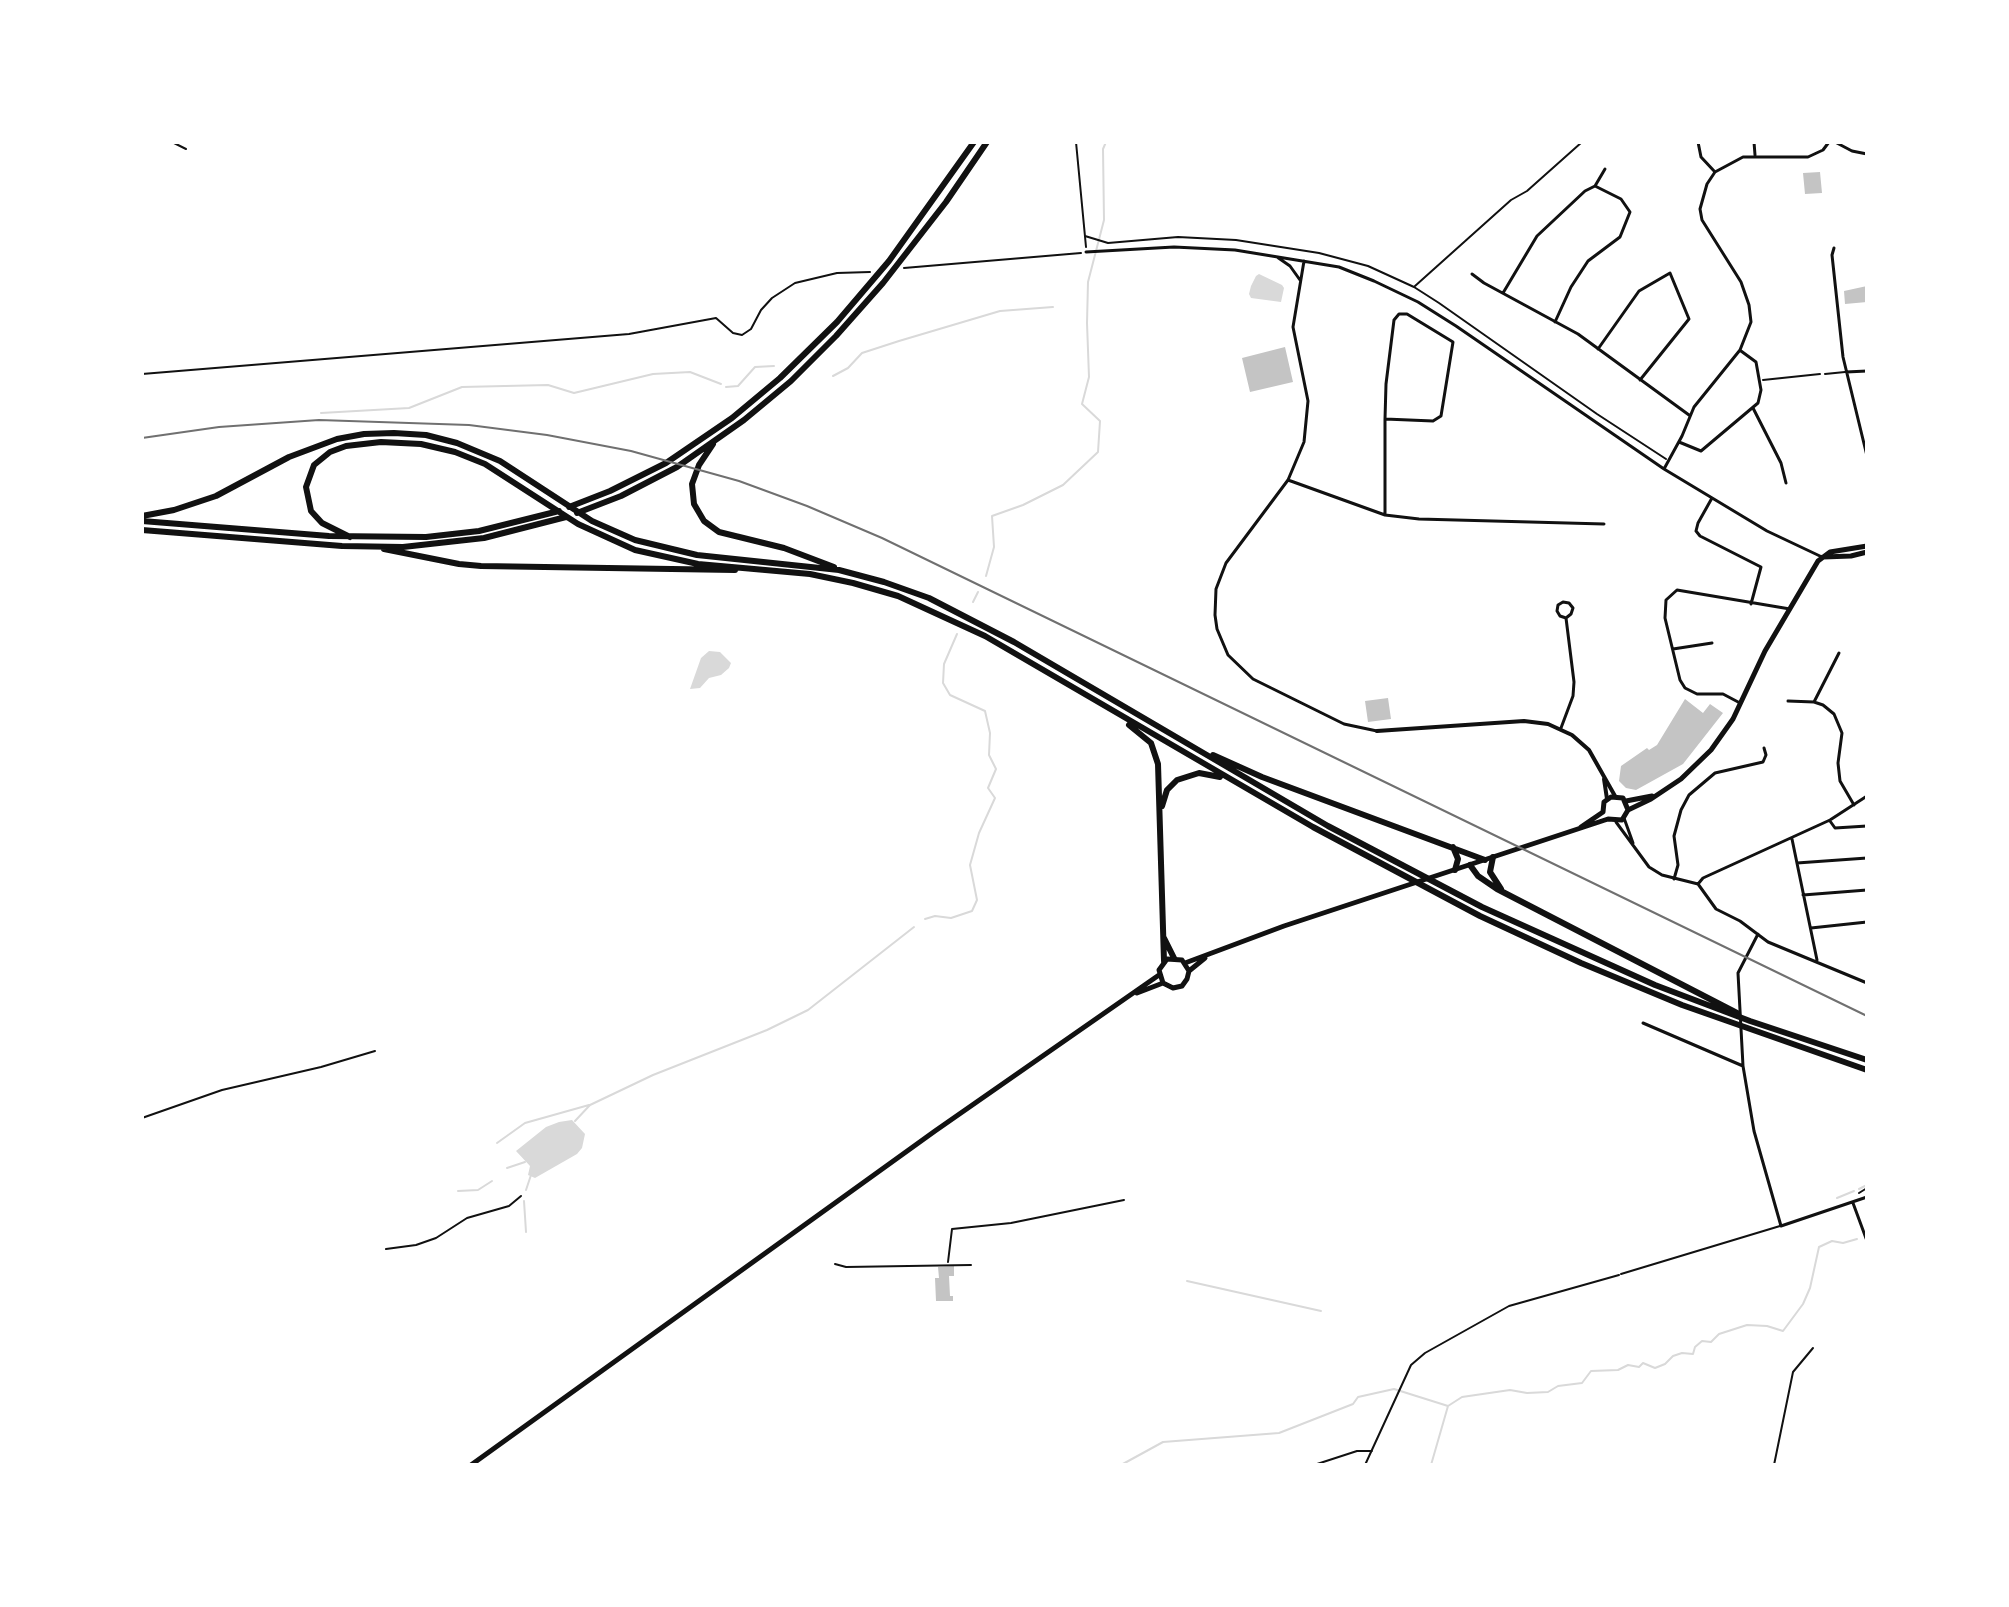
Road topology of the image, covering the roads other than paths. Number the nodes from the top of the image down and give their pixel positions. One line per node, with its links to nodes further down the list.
1 (974, 142): 42 (highway)
2 (987, 142): 31 (highway)
3 (1698, 142): 10 (street)
4 (1754, 142): 8 (street)
5 (1829, 142): 8 (street)
6 (1835, 142): 7 (street)
7 (1867, 154)
8 (1755, 155): 10 (street)
9 (1605, 169): 11 (street)
10 (1715, 172): 21 (street)
11 (1595, 186): 18 (street); 19 (street)
12 (1834, 248): 23 (street)
13 (1086, 252): 14 (street)
14 (1274, 255): 15 (street); 17 (street)
15 (1304, 261): 17 (street); 34 (street)
16 (1472, 274): 18 (street)
17 (1300, 280): 35 (street)
18 (1503, 293): 19 (street)
19 (1555, 322): 20 (street)
20 (1598, 349): 25 (street); 25 (street)
21 (1740, 350): 26 (street); 27 (street)
22 (1867, 371): 23 (street)
23 (1846, 372): 24 (lane); 30 (street)
24 (1825, 374)
25 (1640, 380): 27 (street)
26 (1753, 408): 32 (street); 36 (street)
27 (1689, 415): 32 (street)
28 (1385, 419): 28 (street); 38 (street)
29 (1867, 421): 30 (street)
30 (1858, 423): 33 (street)
31 (715, 441): 43 (highway); 47 (highway)
32 (1679, 442): 34 (street)
33 (1867, 456)
34 (1664, 469): 37 (street)
35 (1288, 480): 38 (street); 59 (street)
36 (1786, 483)
37 (1712, 498): 45 (street); 48 (street)
38 (1385, 515): 40 (street)
39 (142, 518): 42 (highway); 47 (highway)
40 (1604, 524)
41 (142, 530): 43 (highway)
42 (350, 537): 46 (highway)
43 (378, 547): 46 (highway)
44 (1867, 549): 45 (main road)
45 (1822, 557): 49 (main road)
46 (742, 569): 57 (highway)
47 (839, 570): 61 (highway)
48 (1751, 604): 49 (street); 52 (street)
49 (1790, 609): 56 (main road)
50 (1566, 618): 50 (street); 58 (street)
51 (1712, 643): 52 (street)
52 (1673, 649): 56 (street)
53 (1839, 653): 55 (street)
54 (1788, 701): 55 (street)
55 (1814, 702): 69 (street)
56 (1741, 703): 64 (main road)
57 (1115, 712): 63 (highway); 72 (highway)
58 (1561, 728): 59 (street); 62 (street)
59 (1377, 731)
60 (1764, 748): 88 (street)
61 (1198, 750): 80 (highway); 107 (highway)
62 (1604, 776): 65 (street); 67 (street)
63 (1237, 783): 72 (highway); 111 (highway)
64 (1660, 793): 68 (main road); 70 (main road)
65 (1615, 796): 67 (main road); 68 (main road)
66 (1867, 796): 69 (street)
67 (1607, 799): 71 (main road)
68 (1626, 801): 70 (main road)
69 (1854, 805): 75 (street)
70 (1628, 810): 73 (main road)
71 (1603, 812): 74 (main road); 78 (main road)
72 (1160, 818): 95 (highway)
73 (1624, 818): 76 (main road); 81 (street)
74 (1608, 819): 76 (main road); 78 (main road)
75 (1830, 820): 77 (street); 79 (street)
76 (1616, 822): 81 (street)
77 (1867, 826)
78 (1577, 830): 82 (main road)
79 (1792, 839): 85 (street); 89 (street)
80 (1452, 846): 84 (highway); 87 (highway)
81 (1634, 847): 88 (street)
82 (1493, 857): 84 (main road); 91 (highway)
83 (1867, 858): 85 (street)
84 (1485, 860): 86 (main road)
85 (1797, 863): 92 (street)
86 (1470, 865): 87 (main road); 91 (highway)
87 (1453, 870): 97 (main road)
88 (1674, 879): 89 (street)
89 (1698, 884): 96 (street)
90 (1867, 890): 92 (street)
91 (1506, 894): 107 (highway)
92 (1803, 895): 94 (street)
93 (1867, 922): 94 (street)
94 (1811, 928): 100 (street)
95 (1162, 931): 98 (highway); 99 (highway)
96 (1758, 934): 100 (street); 110 (street)
97 (1209, 955): 101 (main road); 102 (main road)
98 (1174, 958): 99 (main road); 101 (main road)
99 (1164, 961): 103 (main road)
100 (1817, 962): 105 (street)
101 (1185, 963): 102 (main road)
102 (1189, 971): 104 (main road)
103 (1159, 975): 104 (main road); 106 (main road)
104 (1163, 983): 106 (main road)
105 (1867, 983)
106 (1127, 997): 119 (main road)
107 (1750, 1021): 109 (highway)
108 (1643, 1023): 110 (street)
109 (1867, 1060)
110 (1743, 1066): 114 (street)
111 (1867, 1070)
112 (1867, 1197): 113 (street)
113 (1853, 1203): 114 (street); 115 (street)
114 (1781, 1226): 118 (lane)
115 (1867, 1241)
116 (835, 1264): 117 (lane)
117 (971, 1265)
118 (1621, 1274)
119 (471, 1465)

